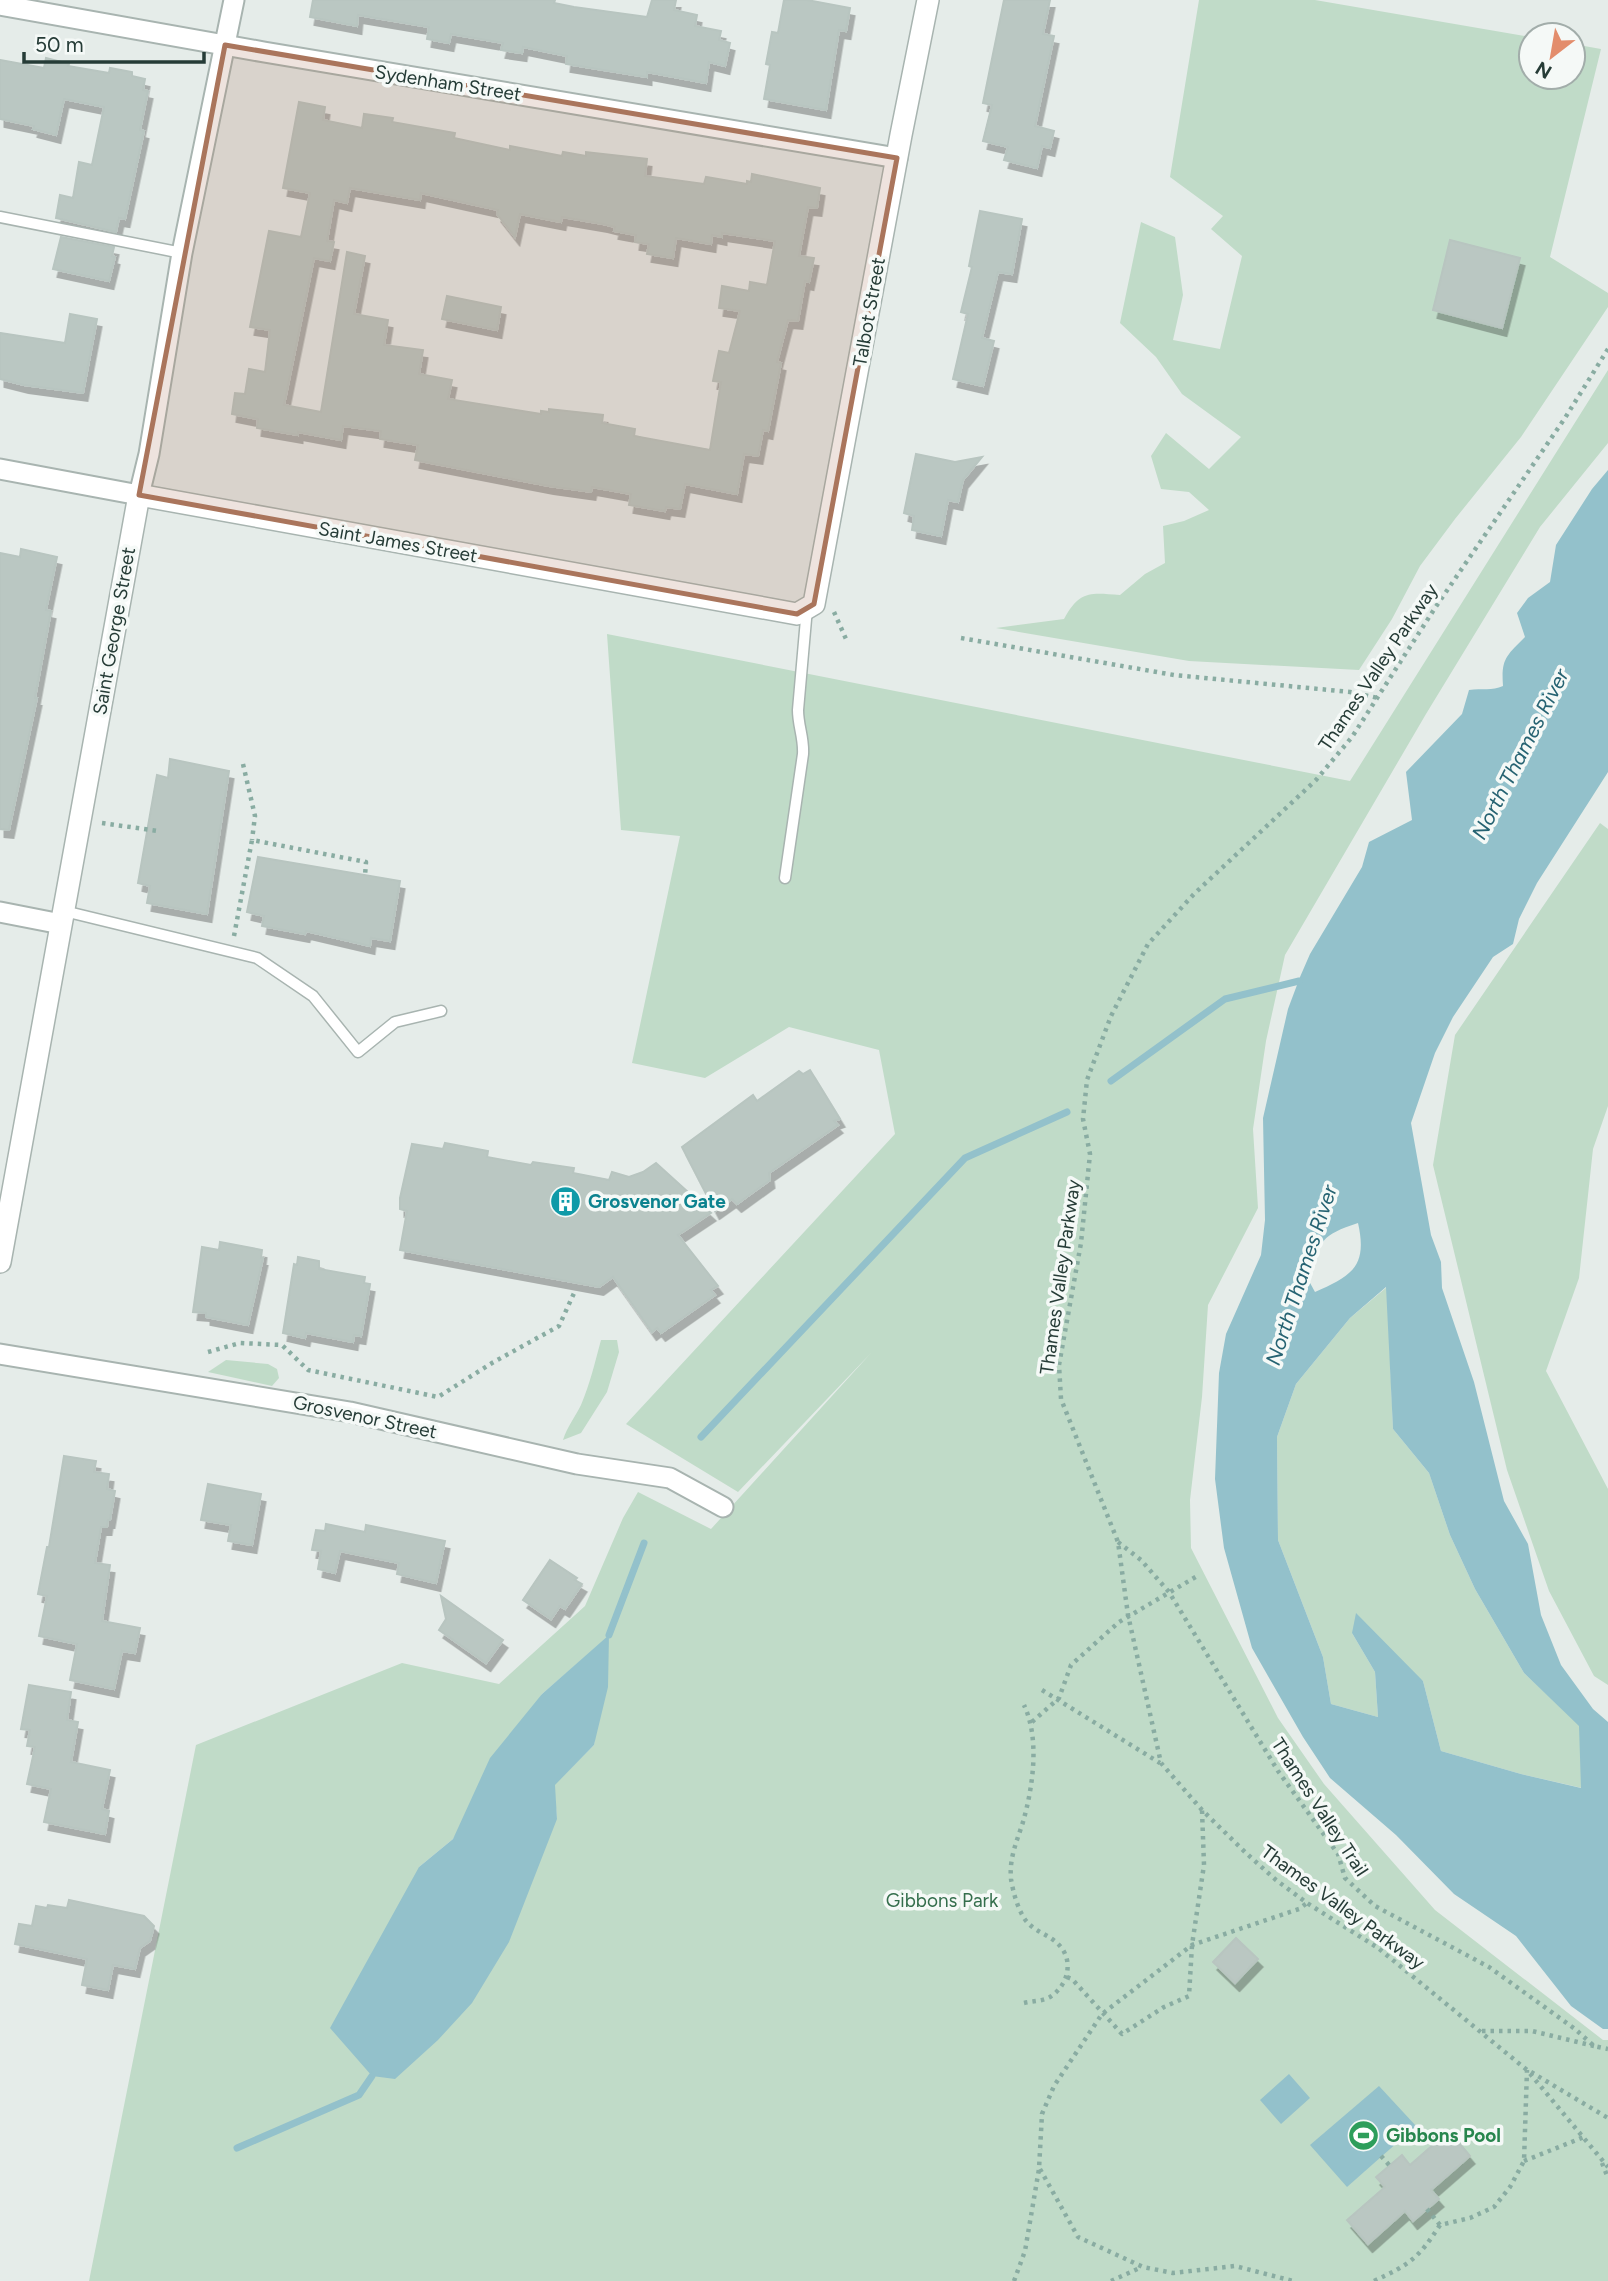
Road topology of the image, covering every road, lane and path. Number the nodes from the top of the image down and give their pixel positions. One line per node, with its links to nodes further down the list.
1 (234, 0): 4 (street, Saint George Street)
2 (929, 0): 5 (street, Talbot Street)
3 (0, 5): 4 (street, Sydenham Street)
4 (225, 46): 5 (street, Sydenham Street); 7 (street, Saint George Street)
5 (897, 158): 12 (street, Talbot Street)
6 (0, 217): 7 (lane)
7 (182, 253): 10 (street, Saint George Street)
8 (1608, 349): 15 (path, Thames Valley Parkway)
9 (0, 469): 10 (street, Saint James Street)
10 (139, 495): 12 (street, Saint James Street); 17 (street, Saint George Street)
11 (833, 608): 14 (path)
12 (802, 611): 21 (lane)
13 (961, 638): 15 (path)
14 (846, 639)
15 (1378, 698): 31 (path, Thames Valley Parkway)
16 (243, 764): 19 (path)
17 (80, 819): 18 (path); 23 (street, Saint George Street)
18 (158, 831)
19 (252, 840): 20 (path); 24 (path)
20 (365, 876)
21 (785, 878)
22 (0, 912): 23 (street)
23 (62, 918): 25 (lane); 26 (street, Saint George Street)
24 (234, 937)
25 (441, 1011)
26 (0, 1262)
27 (575, 1291): 28 (path)
28 (208, 1352)
29 (0, 1354): 30 (street, Grosvenor Street)
30 (723, 1507)
31 (1118, 1542): 33 (path, Thames Valley Trail); 34 (path, Thames Valley Parkway)
32 (1199, 1575): 33 (path)
33 (1169, 1592): 34 (path); 47 (path, Thames Valley Trail)
34 (1128, 1615): 36 (path); 39 (path, Thames Valley Parkway)
35 (1042, 1690): 36 (path)
36 (1059, 1698): 38 (path); 39 (path)
37 (1024, 1705): 38 (path)
38 (1032, 1721): 43 (path)
39 (1161, 1763): 40 (path, Thames Valley Parkway)
40 (1202, 1810): 41 (path, Thames Valley Parkway); 42 (path)
41 (1307, 1903): 42 (path); 46 (path, Thames Valley Parkway)
42 (1192, 1945): 45 (path); 45 (path)
43 (1067, 1977): 44 (path); 45 (path)
44 (1024, 2003)
45 (1102, 2014): 57 (path)
46 (1480, 2031): 47 (path); 49 (path, Thames Valley Parkway)
47 (1594, 2046): 48 (path, Thames Valley Trail)
48 (1608, 2049)
49 (1527, 2070): 50 (path); 51 (path, Thames Valley Parkway); 54 (path)
50 (1608, 2118)
51 (1584, 2137): 53 (path, Thames Valley Parkway); 54 (path)
52 (1381, 2156): 55 (path)
53 (1600, 2159): 56 (path, Thames Valley Parkway); 58 (path)
54 (1524, 2161): 60 (path)
55 (1390, 2166)
56 (1608, 2167)
57 (1039, 2169): 61 (path); 62 (path)
58 (1608, 2178)
59 (1427, 2209): 60 (path)
60 (1440, 2225): 65 (path)
61 (1143, 2267): 63 (path); 64 (path)
62 (1014, 2281)
63 (1111, 2281)
64 (1293, 2281)
65 (1374, 2281)

